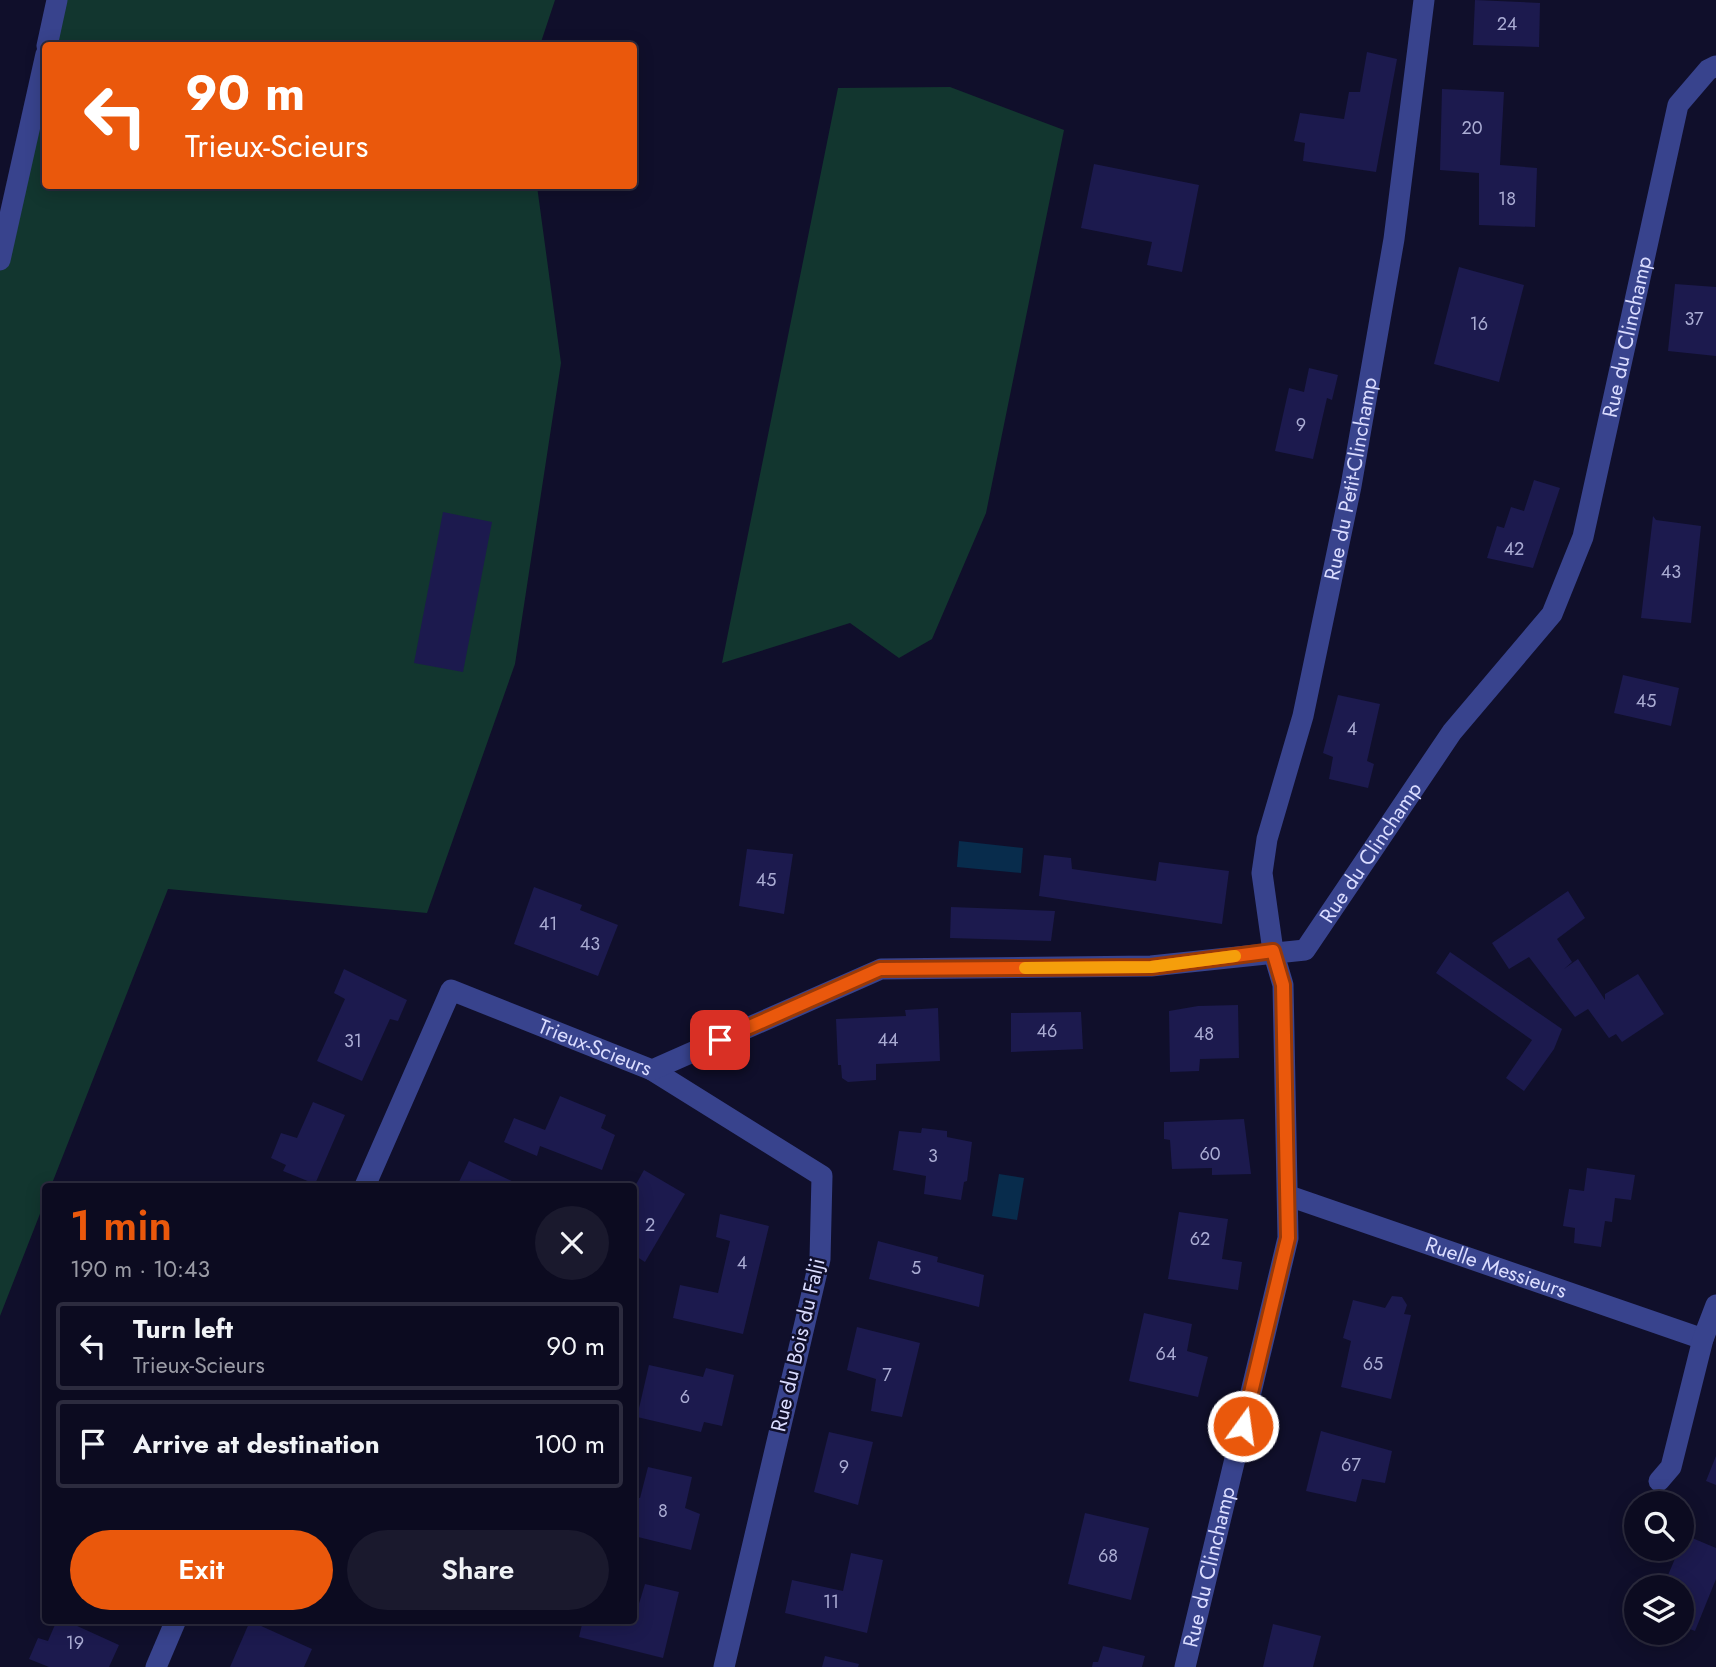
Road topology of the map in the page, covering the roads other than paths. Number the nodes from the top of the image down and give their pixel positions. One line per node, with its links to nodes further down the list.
1 (57, 0): 3 (street)
2 (1424, 0): 7 (street, Rue du Petit-Clinchamp)
3 (48, 42)
4 (1716, 66): 7 (street, Rue du Clinchamp)
5 (42, 72): 6 (street)
6 (0, 260)
7 (1273, 951): 8 (street, Trieux-Scieurs); 10 (street, Rue du Clinchamp)
8 (652, 1070): 9 (street, Trieux-Scieurs); 16 (street, Rue du Bois du Falji)
9 (366, 1183)
10 (1289, 1196): 12 (street, Ruelle Messieurs); 17 (street, Rue du Clinchamp)
11 (1716, 1305): 12 (street)
12 (1703, 1339): 13 (street)
13 (1659, 1481)
14 (174, 1624): 15 (street)
15 (156, 1667)
16 (724, 1667)
17 (1185, 1667)

